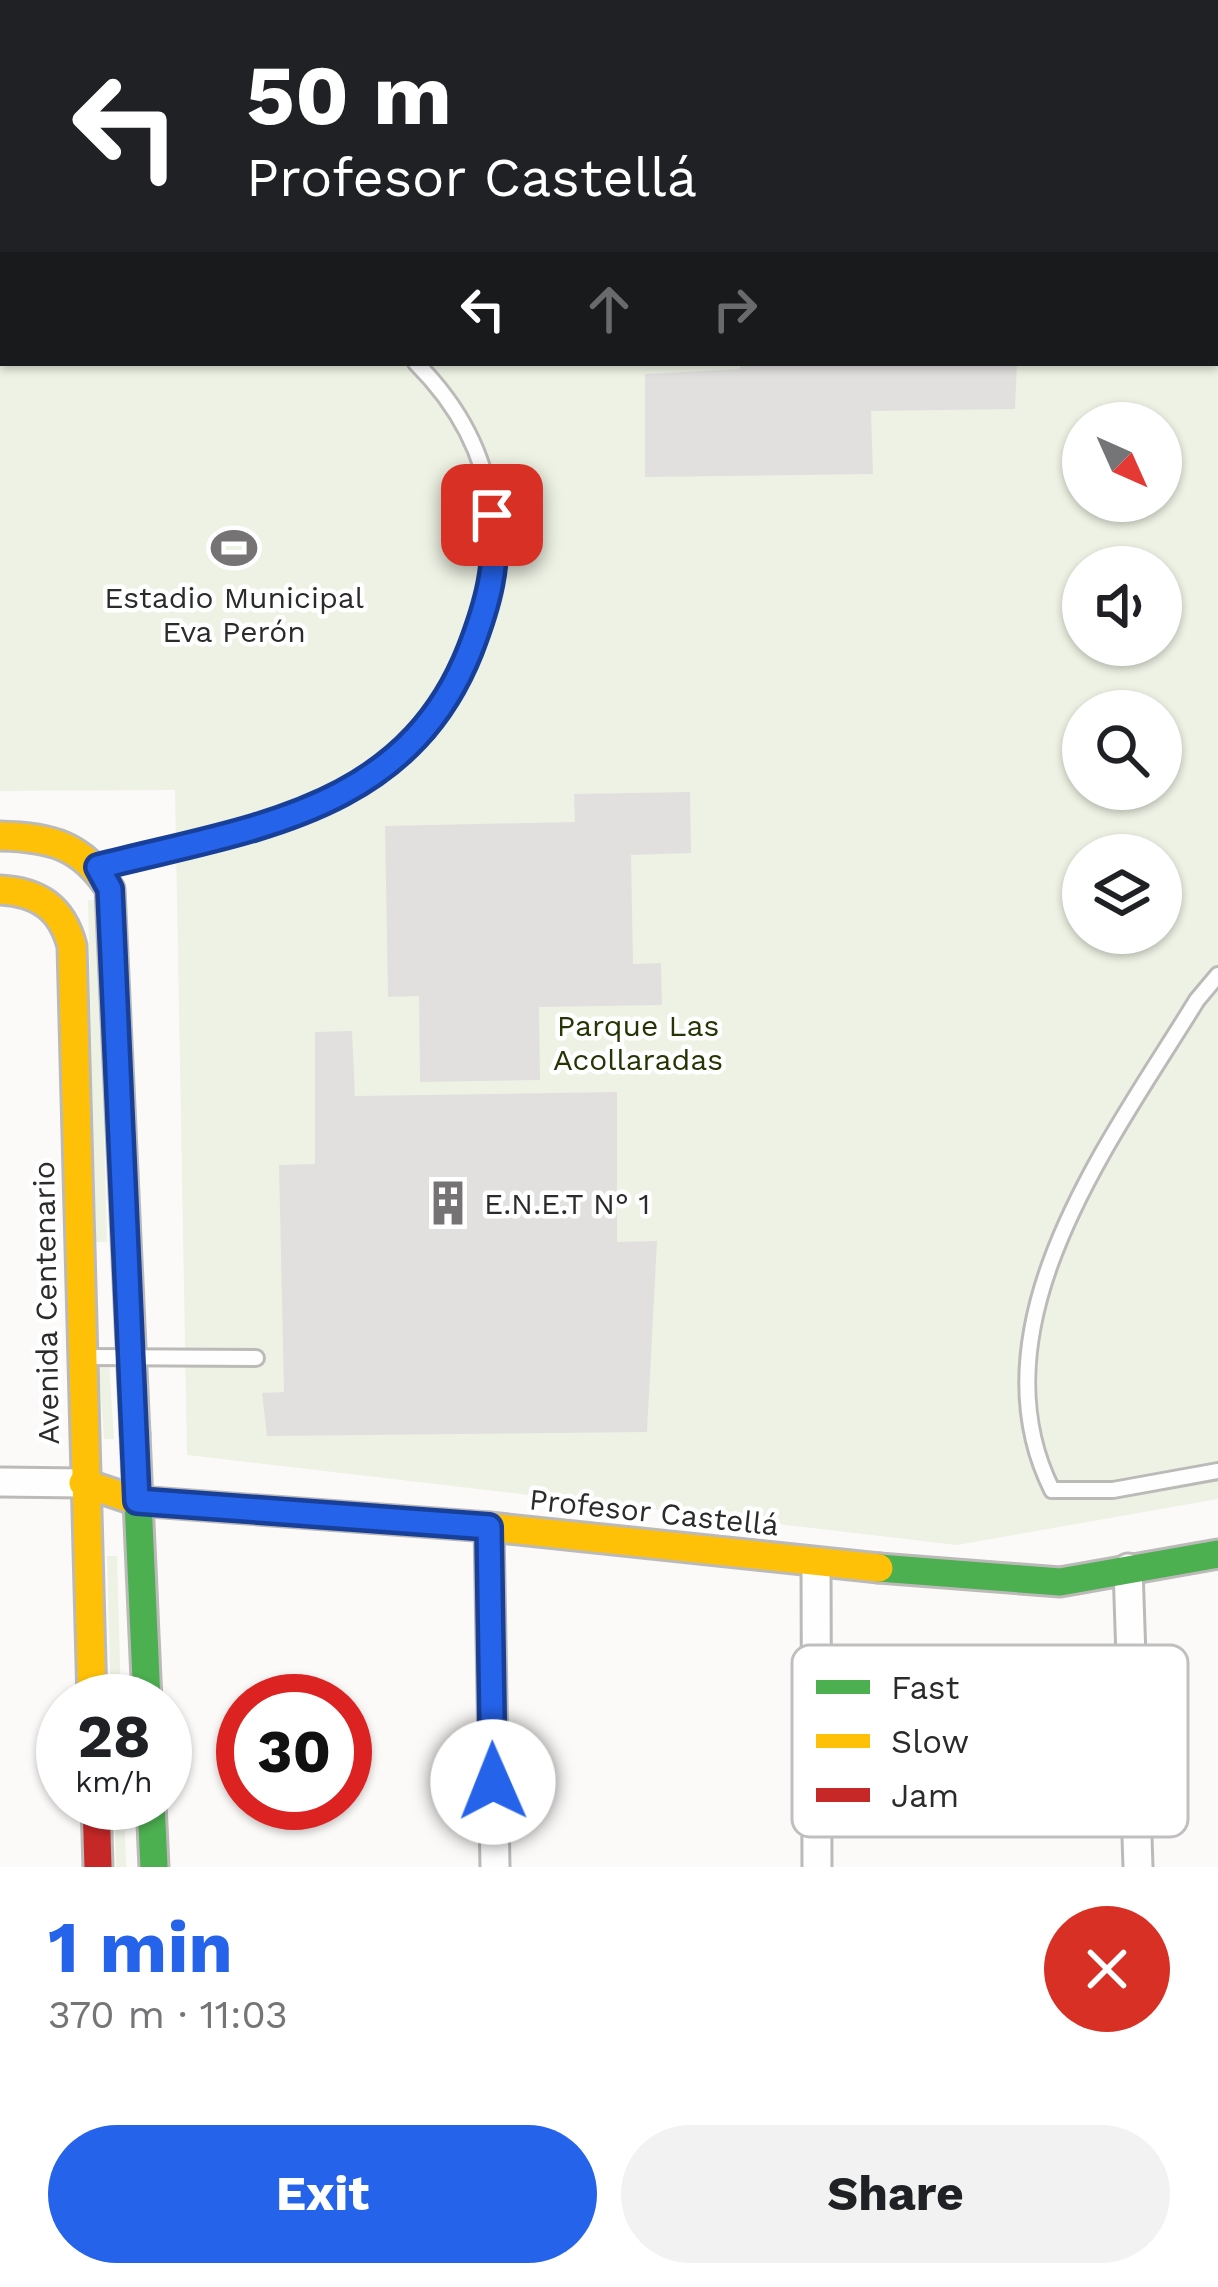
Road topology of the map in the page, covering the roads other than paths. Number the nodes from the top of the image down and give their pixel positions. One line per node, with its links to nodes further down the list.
1 (419, 366): 3 (lane)
2 (0, 836): 3 (street)
3 (92, 860): 5 (street); 8 (street)
4 (0, 890): 5 (street)
5 (55, 908): 7 (street, Avenida Centenario)
6 (1218, 976): 10 (lane)
7 (81, 1357): 8 (lane); 12 (street, Avenida Centenario)
8 (130, 1357): 9 (lane); 13 (street)
9 (256, 1358)
10 (1218, 1471)
11 (0, 1482): 12 (street)
12 (83, 1484): 13 (street, Profesor Castellá); 20 (street, Avenida Centenario)
13 (137, 1501): 14 (street, Profesor Castellá); 21 (street)
14 (489, 1527): 16 (street, Profesor Castellá); 28 (street)
15 (1218, 1554): 17 (street, Profesor Castellá)
16 (815, 1563): 17 (street, Profesor Castellá); 18 (street)
17 (1128, 1568): 19 (street)
18 (816, 1645)
19 (1131, 1645)
20 (91, 1674)
21 (145, 1674)
22 (97, 1830): 26 (street)
23 (153, 1830): 27 (street)
24 (817, 1837): 29 (street)
25 (1137, 1837): 30 (street)
26 (98, 1867)
27 (154, 1867)
28 (495, 1867)
29 (817, 1867)
30 (1138, 1867)

